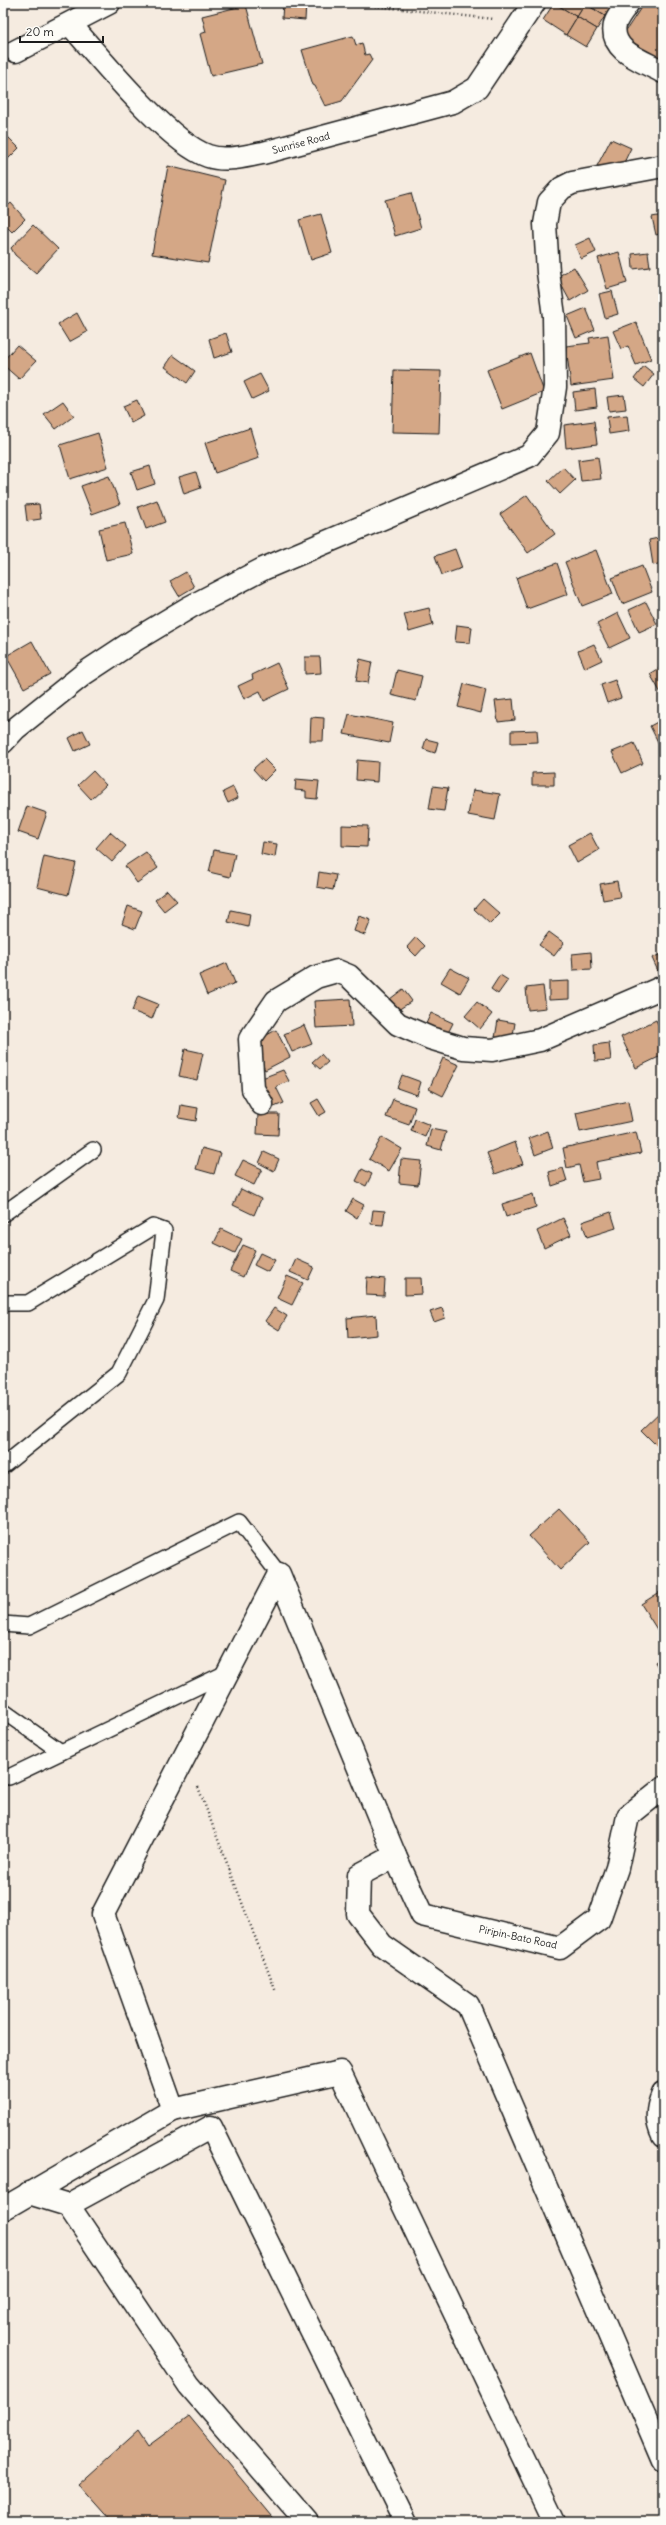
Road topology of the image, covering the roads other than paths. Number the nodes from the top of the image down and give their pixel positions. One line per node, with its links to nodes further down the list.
1 (109, 3): 4 (street)
2 (534, 3): 4 (street, Sunrise Road)
3 (628, 3): 6 (street)
4 (70, 24): 5 (street)
5 (16, 51)
6 (663, 72)
7 (663, 166): 8 (street)
8 (3, 742)
9 (663, 987): 10 (street)
10 (262, 1104)
11 (93, 1150): 12 (lane)
12 (3, 1214)
13 (3, 1303): 14 (lane)
14 (3, 1466)
15 (279, 1574): 16 (lane); 17 (street); 22 (street)
16 (3, 1624)
17 (228, 1672): 19 (lane); 24 (street)
18 (3, 1711): 19 (lane)
19 (61, 1752): 20 (lane)
20 (9, 1777)
21 (663, 1788): 22 (street, Piripin-Bato Road)
22 (395, 1856): 29 (street)
23 (663, 2094): 25 (street)
24 (173, 2110): 26 (street); 32 (street)
25 (663, 2136)
26 (29, 2193): 27 (street); 28 (street)
27 (68, 2205): 30 (street); 31 (street)
28 (3, 2209)
29 (663, 2460)
30 (307, 2522)
31 (405, 2522)
32 (554, 2522)

